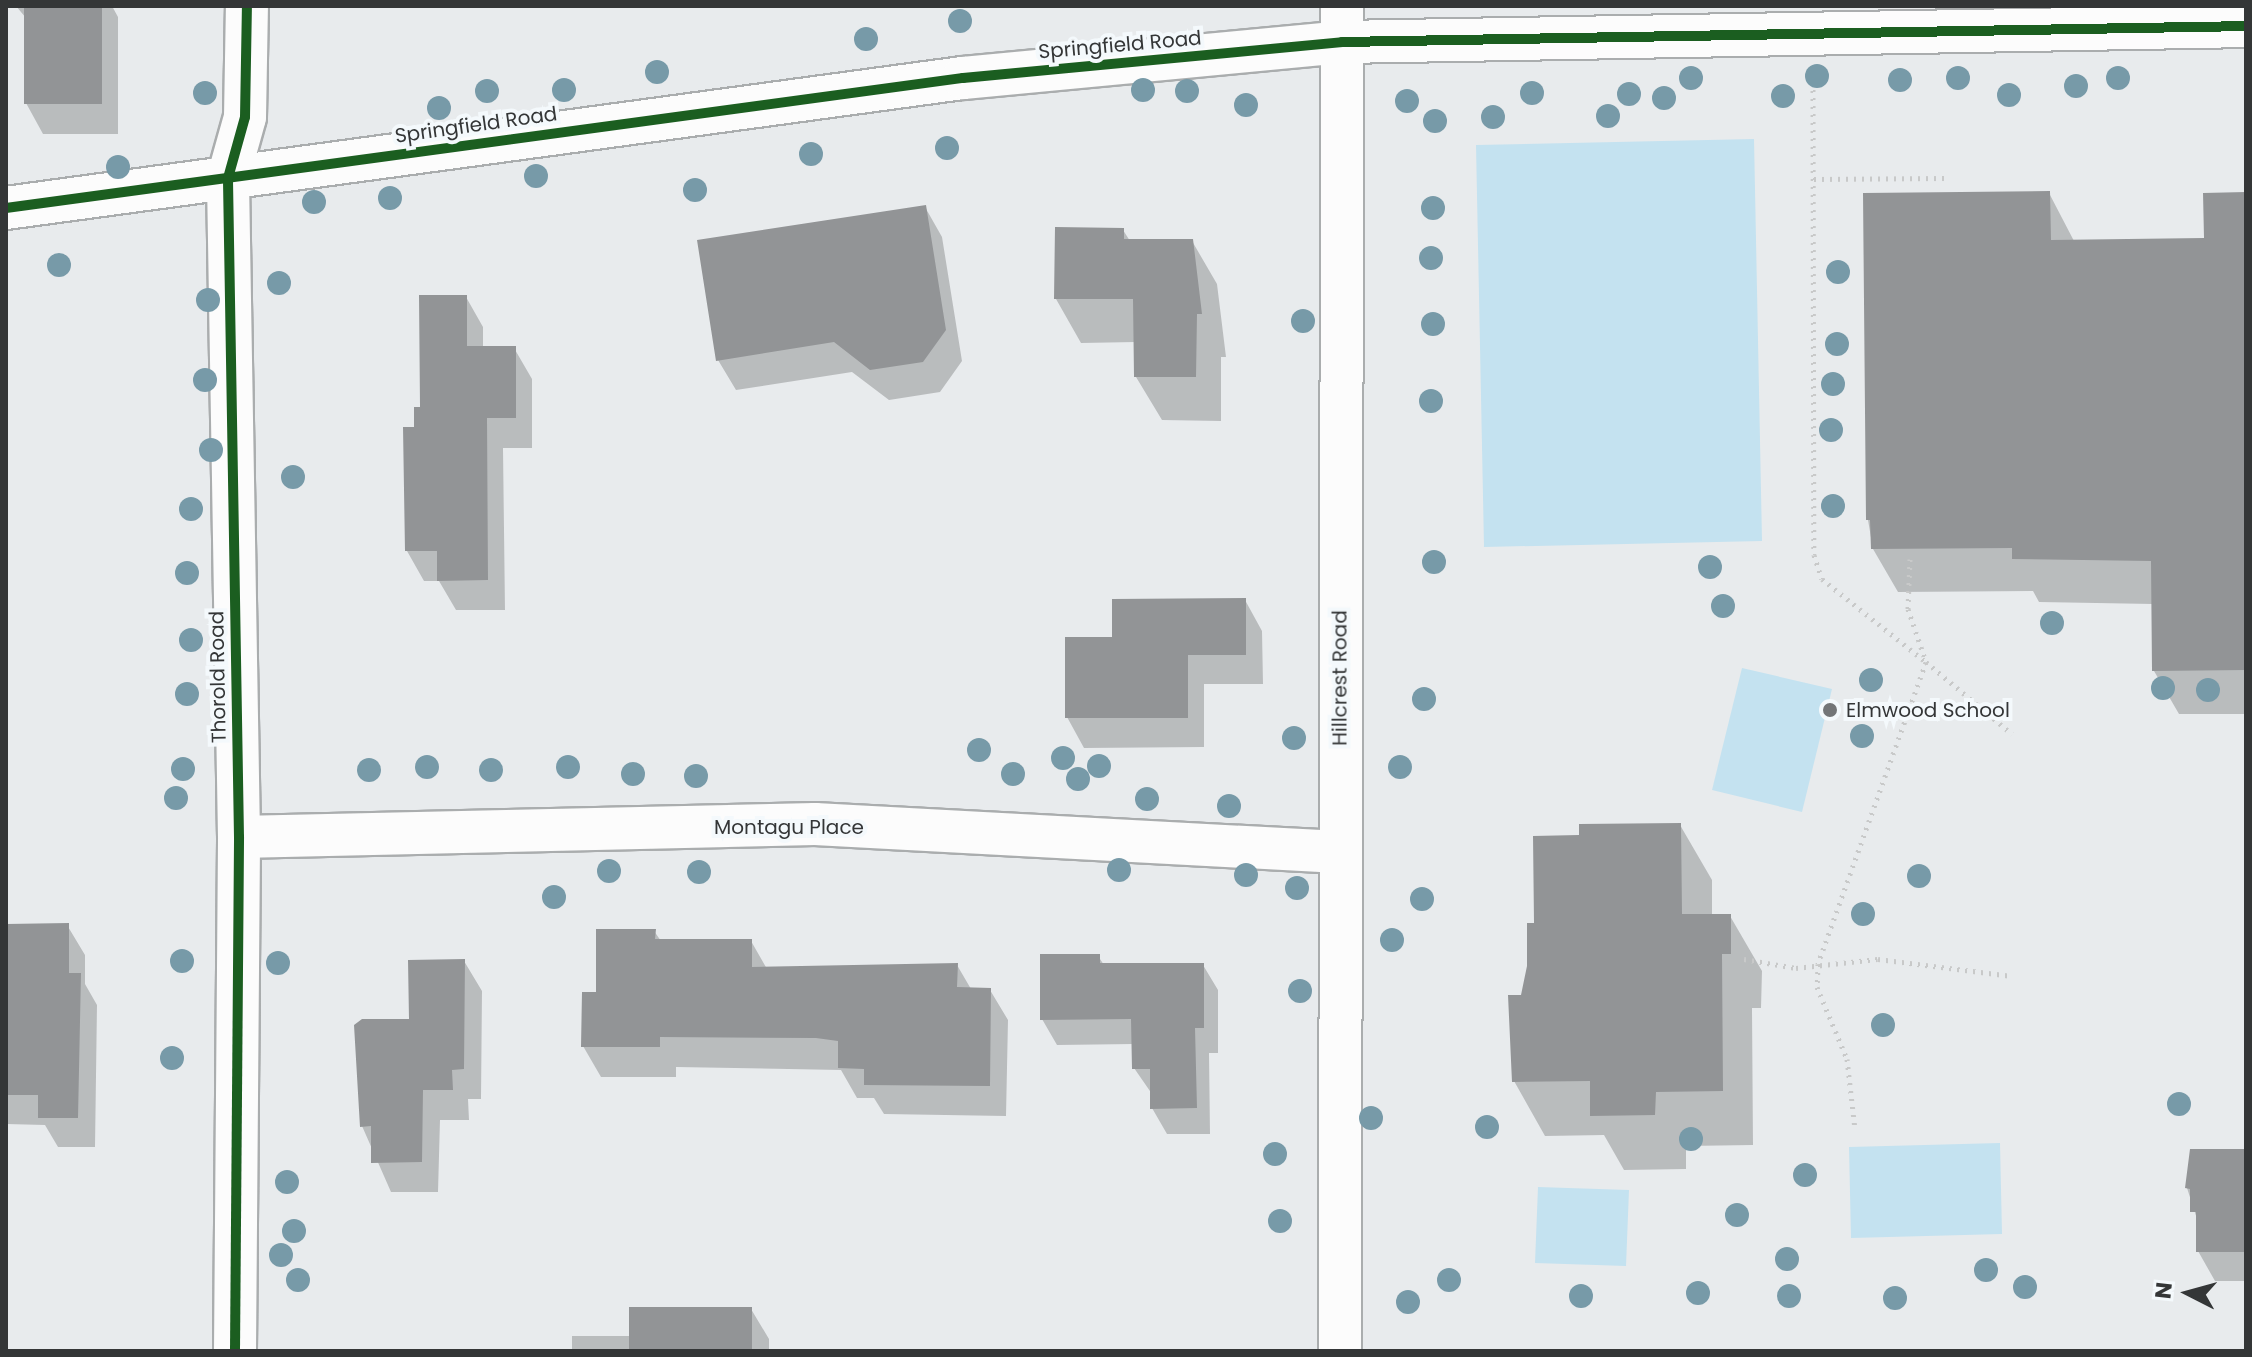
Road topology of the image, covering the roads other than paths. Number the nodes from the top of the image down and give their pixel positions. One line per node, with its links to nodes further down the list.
1 (247, 6): 4 (street, Thorold Road)
2 (1342, 24): 3 (street, Springfield Road); 4 (street, Springfield Road); 7 (street, Hillcrest Road)
3 (2246, 26)
4 (228, 178): 5 (street, Springfield Road); 6 (street, Thorold Road)
5 (6, 208)
6 (239, 837): 7 (street, Montagu Place); 8 (street, Thorold Road)
7 (1339, 852): 9 (street, Hillcrest Road)
8 (235, 1351)
9 (1340, 1351)

